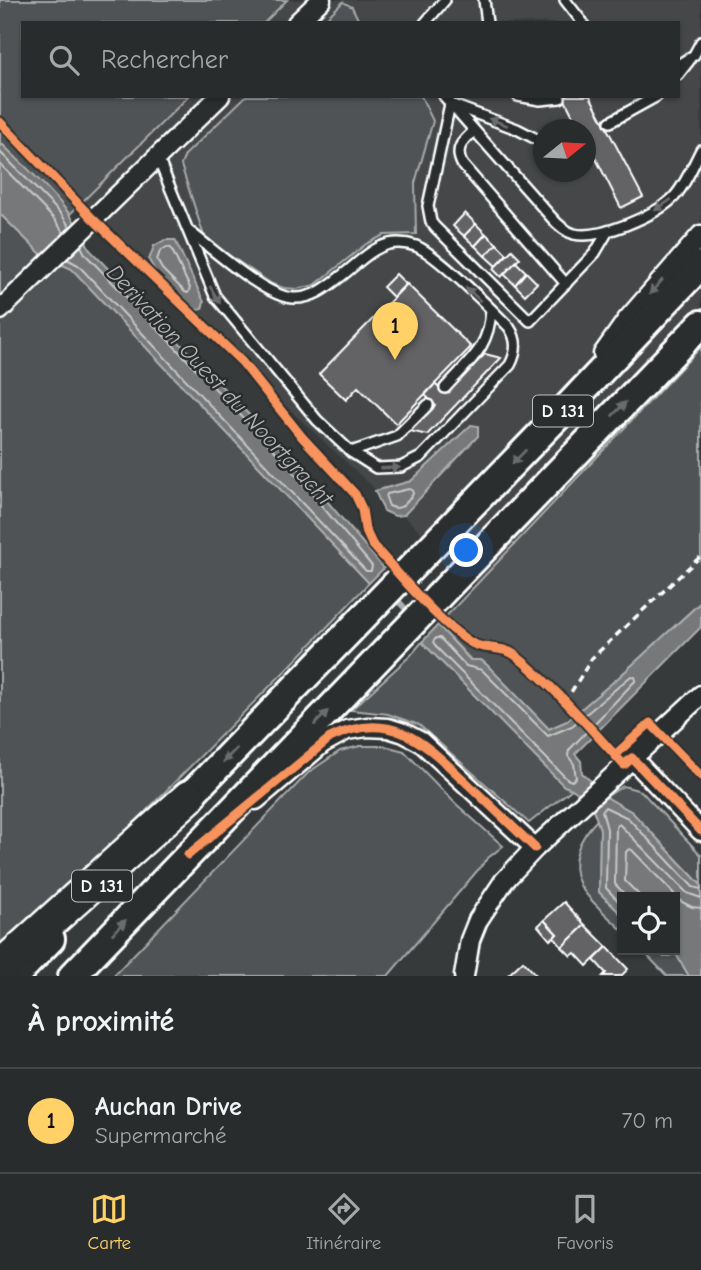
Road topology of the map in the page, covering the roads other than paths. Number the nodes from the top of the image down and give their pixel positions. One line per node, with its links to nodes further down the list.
1 (321, 0): 5 (street)
2 (445, 0): 6 (lane)
3 (484, 0): 7 (lane)
4 (565, 0): 8 (lane)
5 (299, 21)
6 (427, 21)
7 (487, 21)
8 (581, 21)
9 (701, 42): 10 (lane)
10 (694, 54): 11 (lane); 12 (lane)
11 (680, 64)
12 (680, 72)
13 (218, 98): 22 (street)
14 (529, 98): 15 (lane)
15 (560, 98)
16 (653, 98): 18 (lane)
17 (447, 100): 19 (lane); 20 (lane, one-way to 17); 27 (lane)
18 (610, 122)
19 (474, 131): 23 (lane); 27 (lane)
20 (533, 137)
21 (701, 150): 23 (lane, one-way to 23)
22 (157, 156): 24 (lane); 28 (street)
23 (608, 231): 27 (lane)
24 (190, 232): 29 (lane, one-way to 24); 34 (lane, one-way to 34)
25 (701, 235): 33 (street, one-way to 33)
26 (701, 265): 33 (main road, D 131)
27 (566, 284)
28 (0, 310)
29 (491, 310): 31 (lane); 34 (lane, one-way to 29)
30 (701, 324): 40 (main road, D 131, one-way to 30)
31 (445, 388)
32 (428, 405): 34 (lane)
33 (568, 406): 37 (main road, D 131, one-way to 37)
34 (351, 452)
35 (701, 695): 36 (street)
36 (632, 758): 38 (street); 39 (street)
37 (189, 797): 41 (highway); 42 (main road, D 131)
38 (701, 831)
39 (535, 848): 40 (street); 44 (street)
40 (188, 855): 43 (main road, D 131, one-way to 40)
41 (0, 967)
42 (15, 976)
43 (72, 976)
44 (464, 976)

